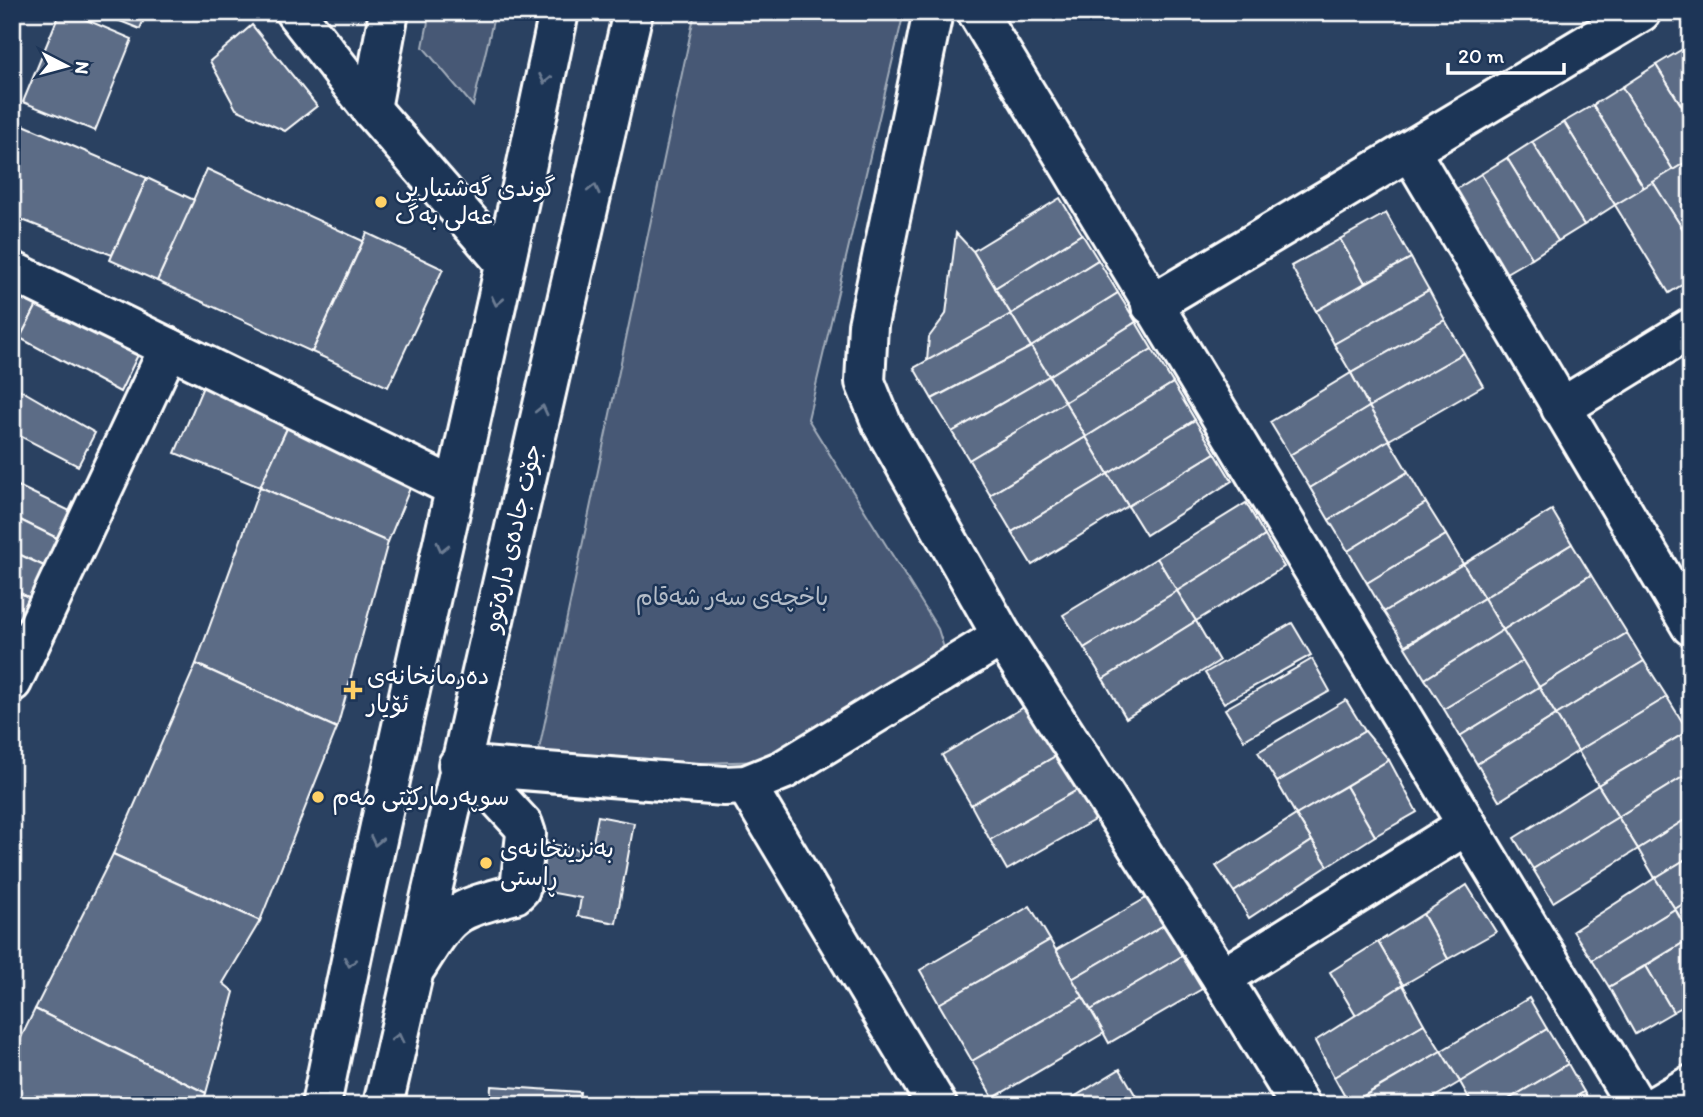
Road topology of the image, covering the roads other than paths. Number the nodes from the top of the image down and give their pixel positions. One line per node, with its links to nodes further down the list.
1 (295, 12): 8 (street)
2 (388, 12): 8 (street)
3 (559, 12): 10 (street, one-way to 10)
4 (633, 12): 20 (street, جۆت جادەی دارەتوو, one-way to 4)
5 (933, 12): 18 (street)
6 (977, 12): 12 (street)
7 (1641, 12): 9 (street)
8 (370, 109): 10 (street)
9 (1410, 151): 12 (street); 15 (street)
10 (505, 263): 16 (street, one-way to 16)
11 (12, 271): 14 (street)
12 (1151, 305): 22 (street)
13 (1691, 328): 15 (street)
14 (169, 348): 16 (street); 19 (street)
15 (1561, 408): 17 (street)
16 (456, 488): 26 (street, one-way to 26)
17 (1691, 626)
18 (1002, 636): 21 (street); 24 (street)
19 (12, 682)
20 (469, 766): 21 (street); 23 (street, جۆت جادەی دارەتوو); 23 (street)
21 (746, 785): 28 (street)
22 (1467, 825): 24 (street); 30 (street)
23 (412, 974): 27 (street, جۆت جادەی دارەتوو, one-way to 23)
24 (1222, 978): 29 (street)
25 (1691, 1085): 31 (street)
26 (321, 1105)
27 (383, 1105)
28 (937, 1105)
29 (1300, 1105)
30 (1636, 1105)
31 (1657, 1105)

